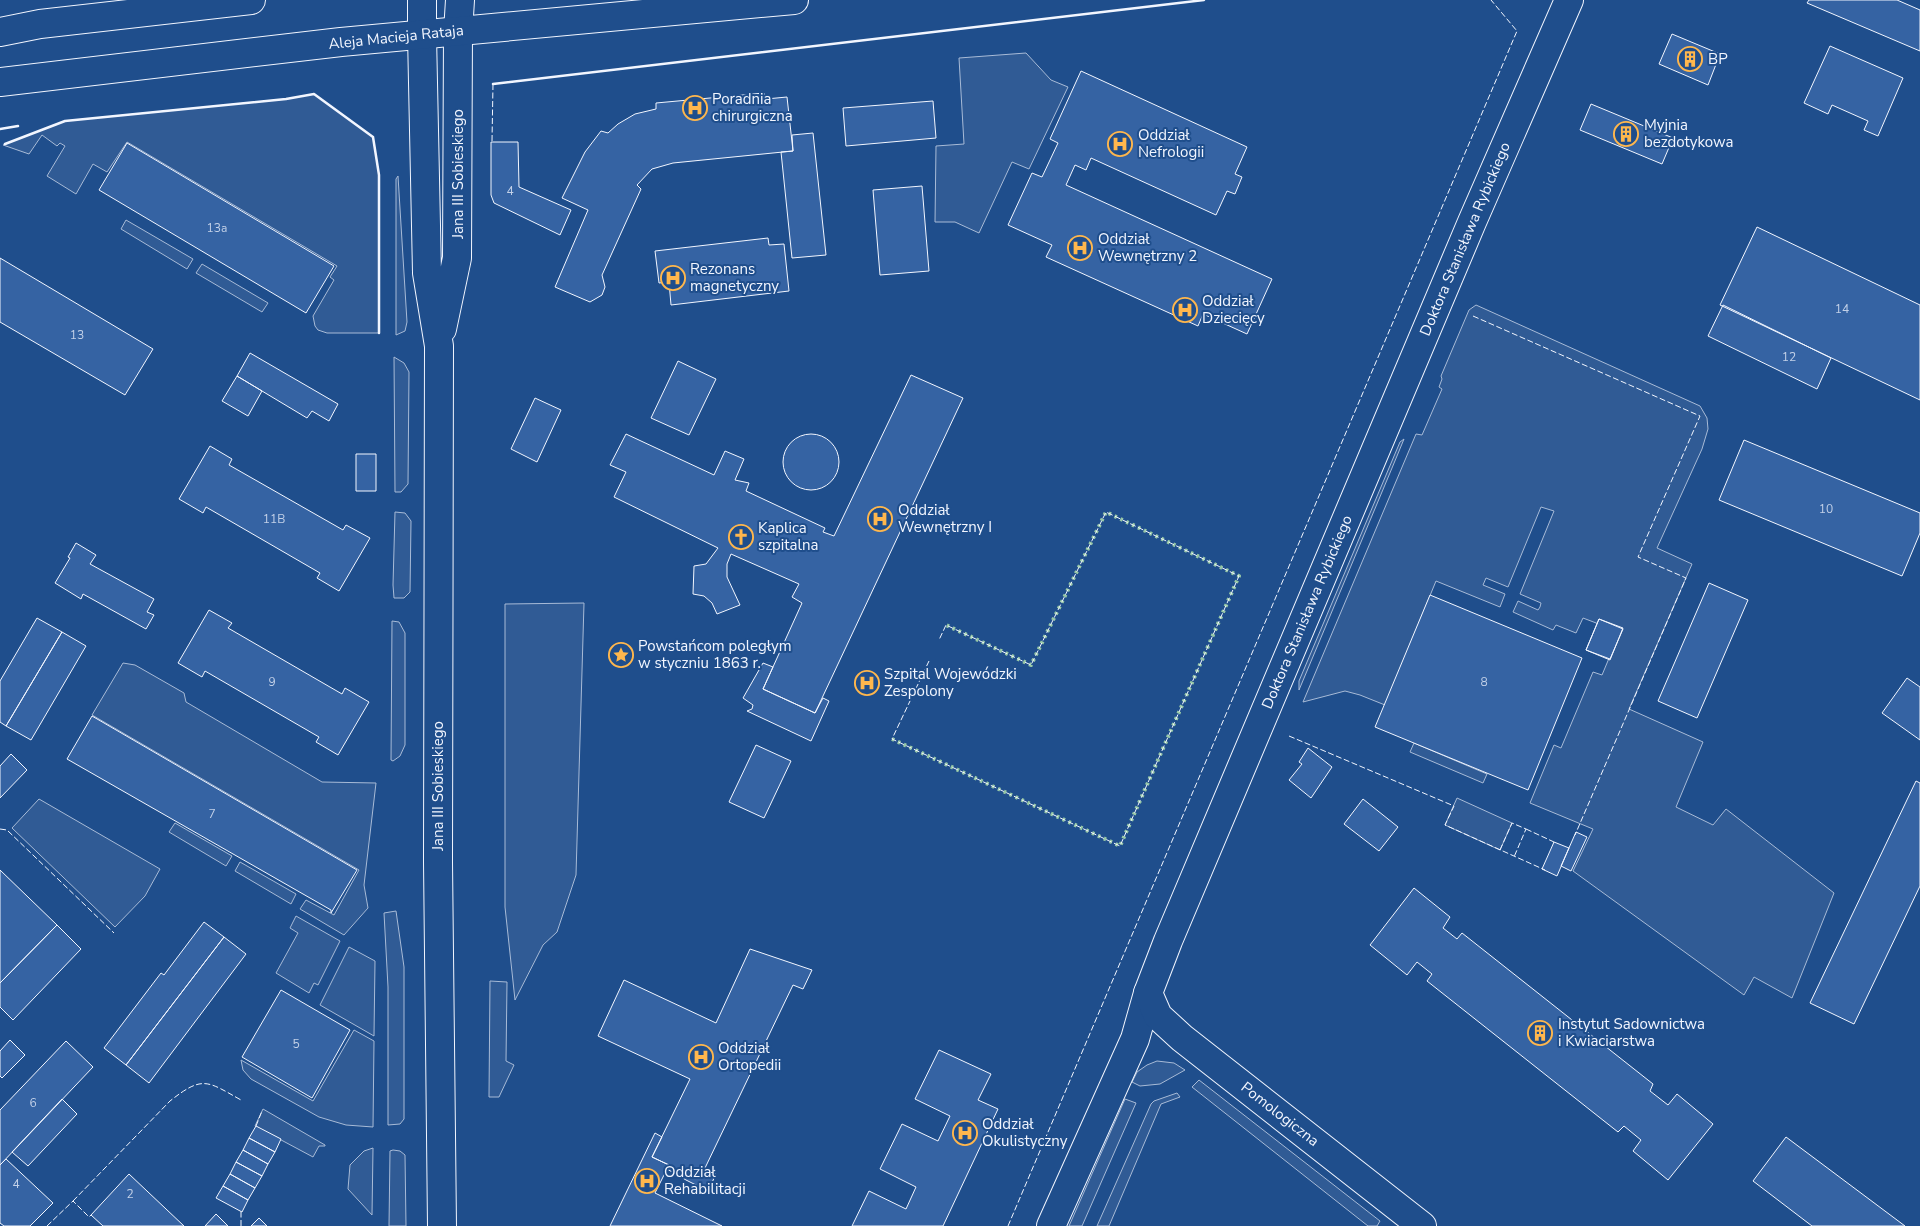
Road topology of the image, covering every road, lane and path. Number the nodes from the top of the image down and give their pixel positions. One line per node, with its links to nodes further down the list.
1 (251, 0): 6 (street)
2 (422, 0): 8 (street, Jana III Sobieskiego)
3 (460, 0): 7 (street, Jana III Sobieskiego)
4 (794, 0): 7 (street, Aleja Macieja Rataja)
5 (1569, 0): 11 (street, Doktora Stanisława Rybickiego)
6 (0, 32)
7 (458, 32): 8 (street, Aleja Macieja Rataja); 10 (street, Jana III Sobieskiego)
8 (422, 35): 9 (street, Aleja Macieja Rataja); 10 (street, Jana III Sobieskiego)
9 (0, 82)
10 (439, 346): 12 (street, Jana III Sobieskiego)
11 (1148, 993): 13 (street, Doktora Stanisława Rybickiego); 14 (street, Pomologiczna)
12 (442, 1226)
13 (1051, 1226)
14 (1422, 1226)

